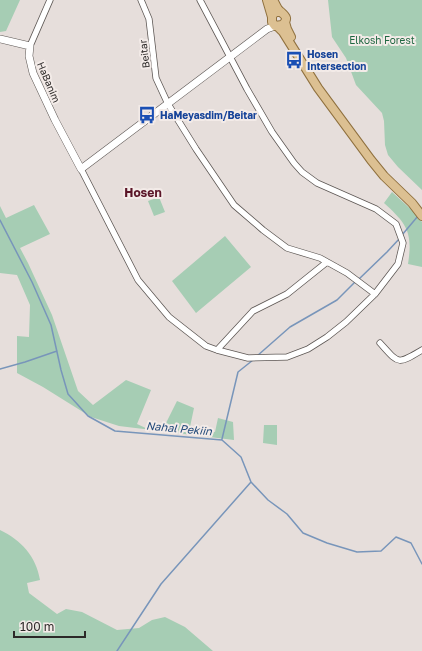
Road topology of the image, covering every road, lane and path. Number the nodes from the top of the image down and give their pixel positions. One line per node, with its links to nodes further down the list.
1 (50, 0): 10 (street, HaBanim)
2 (141, 0): 12 (street, Beitar)
3 (200, 0): 11 (street)
4 (266, 0): 7 (main road)
5 (273, 0): 6 (main road)
6 (281, 12): 7 (main road); 8 (main road)
7 (274, 22): 8 (main road); 11 (street); 15 (main road)
8 (285, 22): 14 (main road)
9 (0, 39): 10 (street)
10 (30, 46): 13 (street, HaBanim)
11 (230, 57): 12 (street); 17 (street)
12 (168, 104): 13 (street); 16 (street, Beitar)
13 (81, 169): 19 (street)
14 (422, 208)
15 (422, 216)
16 (327, 262): 17 (street, Beitar); 19 (street)
17 (375, 294): 19 (street)
18 (380, 343): 20 (street)
19 (217, 350)
20 (422, 350)

